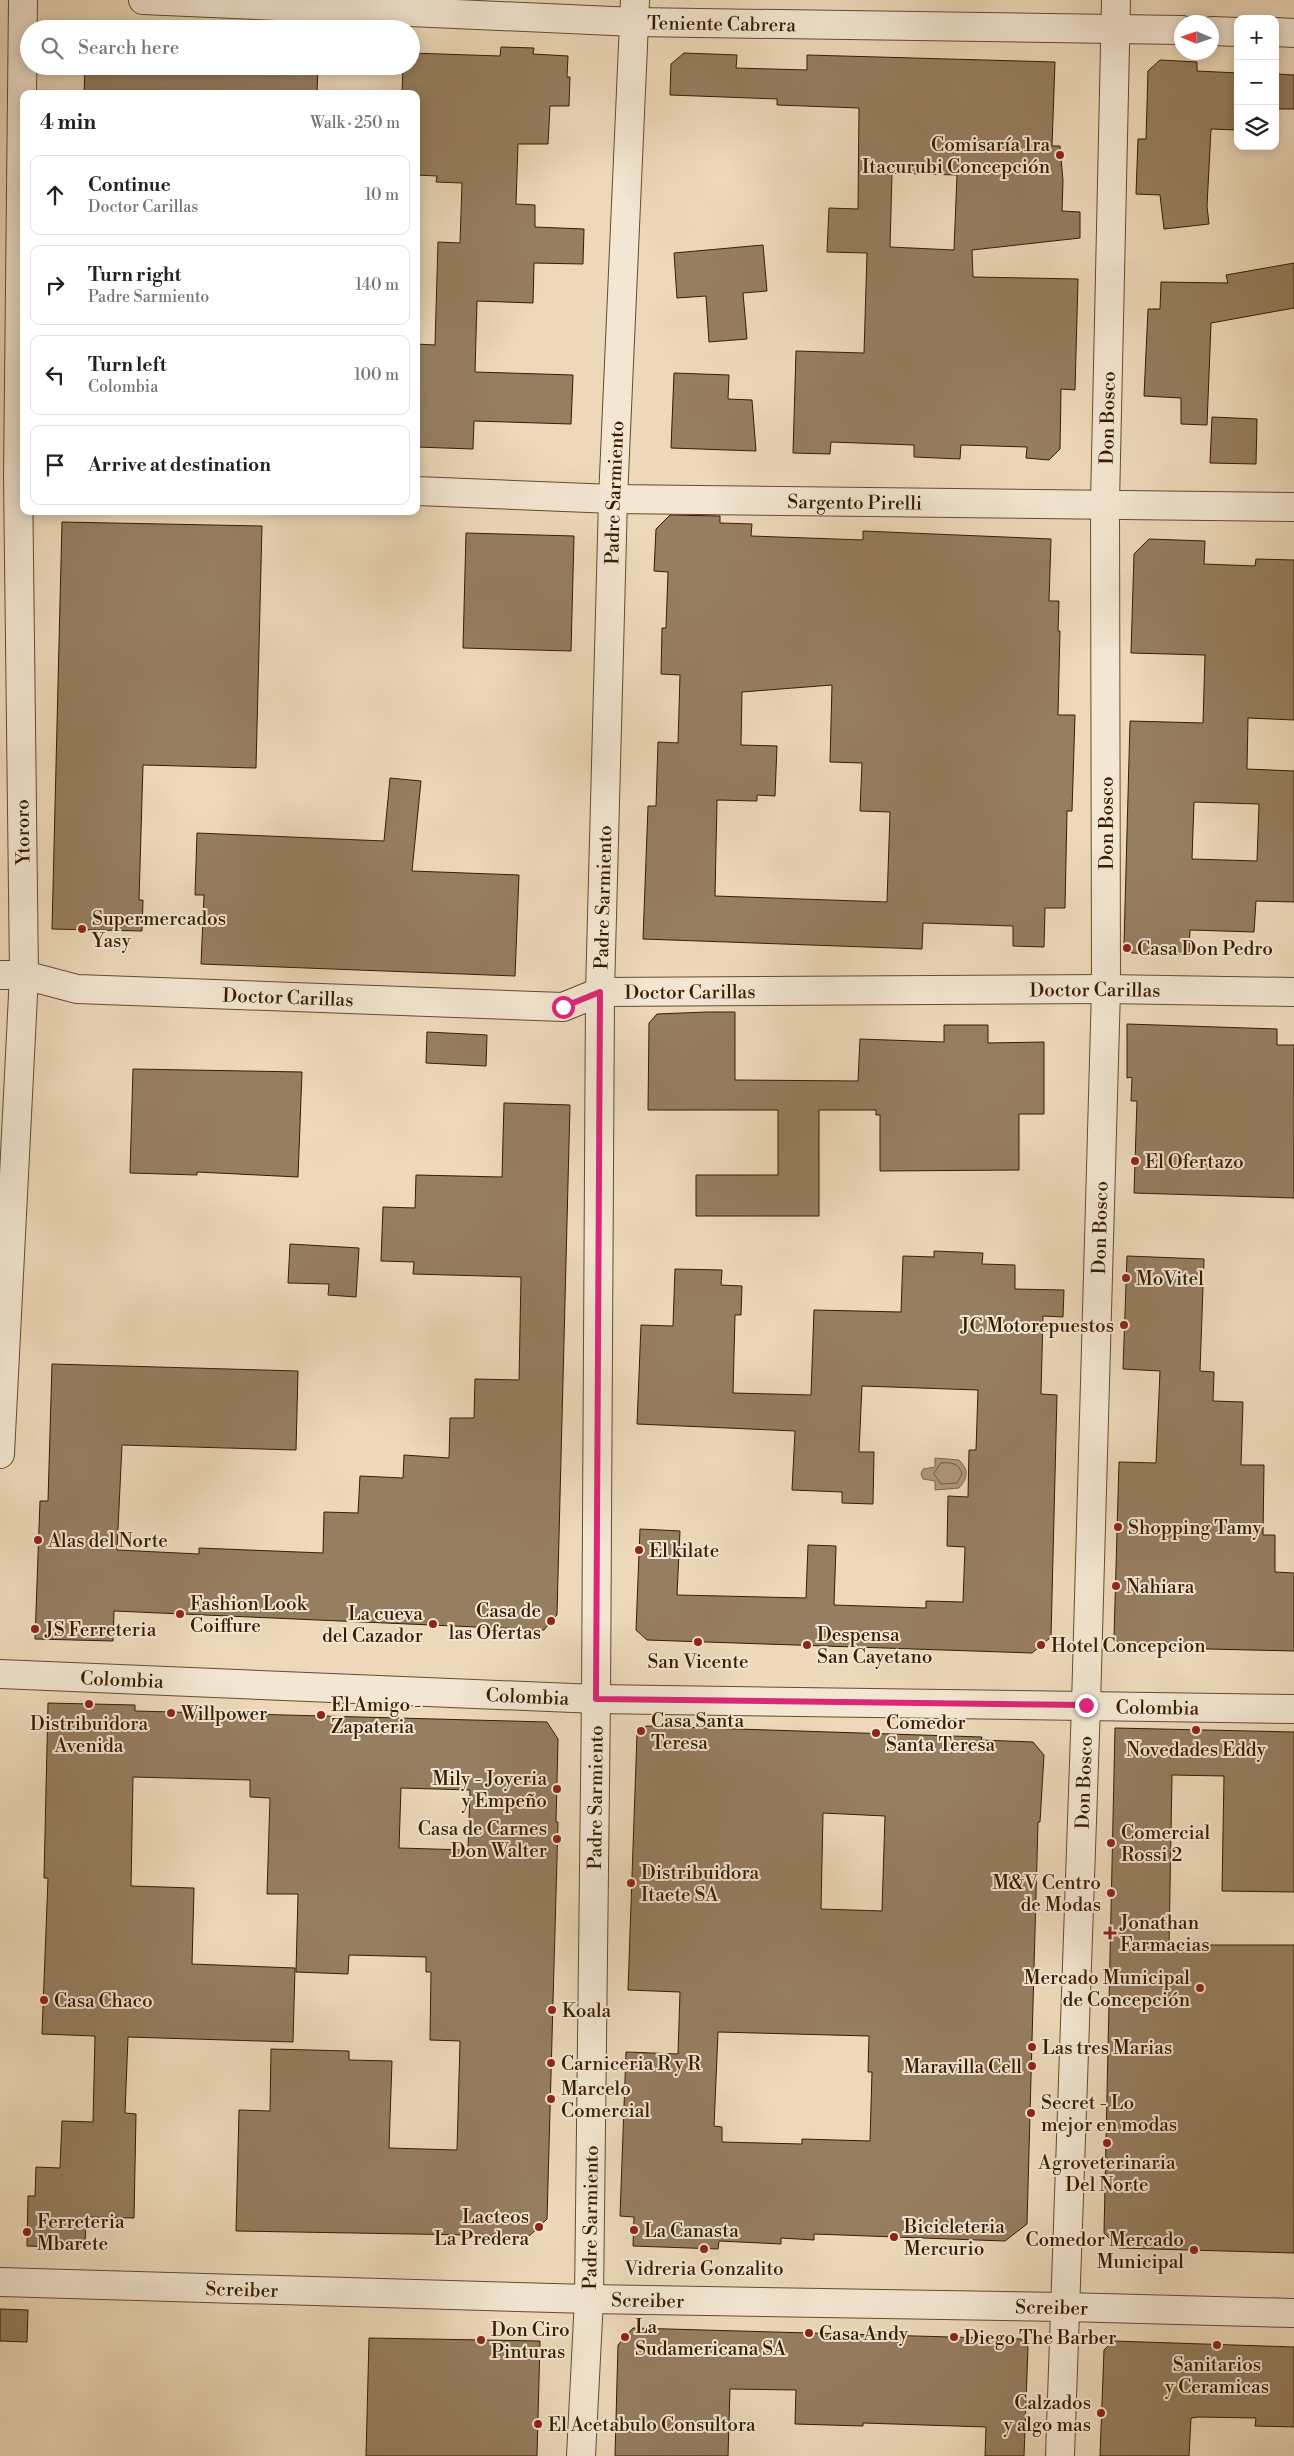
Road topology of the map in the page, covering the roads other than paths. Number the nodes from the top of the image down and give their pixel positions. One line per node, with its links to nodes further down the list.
1 (24, 0): 5 (street, Ytororo)
2 (143, 0): 4 (street, Teniente Cabrera)
3 (1116, 0): 6 (street, Don Bosco)
4 (635, 11): 6 (street, Teniente Cabrera); 17 (street, Padre Sarmiento)
5 (24, 20)
6 (1115, 29): 7 (street, Teniente Cabrera); 18 (street, Don Bosco)
7 (1174, 30)
8 (1219, 31): 9 (street)
9 (1234, 32)
10 (1279, 32): 11 (street)
11 (1294, 33)
12 (22, 75): 13 (street, Ytororo)
13 (22, 90)
14 (20, 190): 15 (street, Ytororo)
15 (14, 476): 20 (street, Ytororo)
16 (420, 491): 17 (street, Sargento Pirelli)
17 (613, 499): 18 (street, Sargento Pirelli); 22 (street, Padre Sarmiento)
18 (1105, 503): 19 (street, Sargento Pirelli); 21 (street, Don Bosco)
19 (1294, 507)
20 (12, 975): 22 (street, Doctor Carillas); 24 (street, Ytororo)
21 (1106, 989): 22 (street, Doctor Carillas); 23 (street, Doctor Carillas); 27 (street, Don Bosco)
22 (600, 992): 26 (street, Padre Sarmiento)
23 (1294, 992)
24 (0, 1454)
25 (0, 1674): 26 (street, Colombia)
26 (596, 1699): 27 (street, Colombia); 30 (street, Padre Sarmiento)
27 (1086, 1705): 28 (street, Colombia); 31 (street, Don Bosco)
28 (1294, 1710)
29 (0, 2282): 30 (street, Screiber)
30 (589, 2299): 31 (street, Screiber); 33 (street, Padre Sarmiento)
31 (1065, 2307): 32 (street, Screiber); 34 (street, Don Bosco)
32 (1294, 2313)
33 (581, 2456)
34 (1060, 2456)

